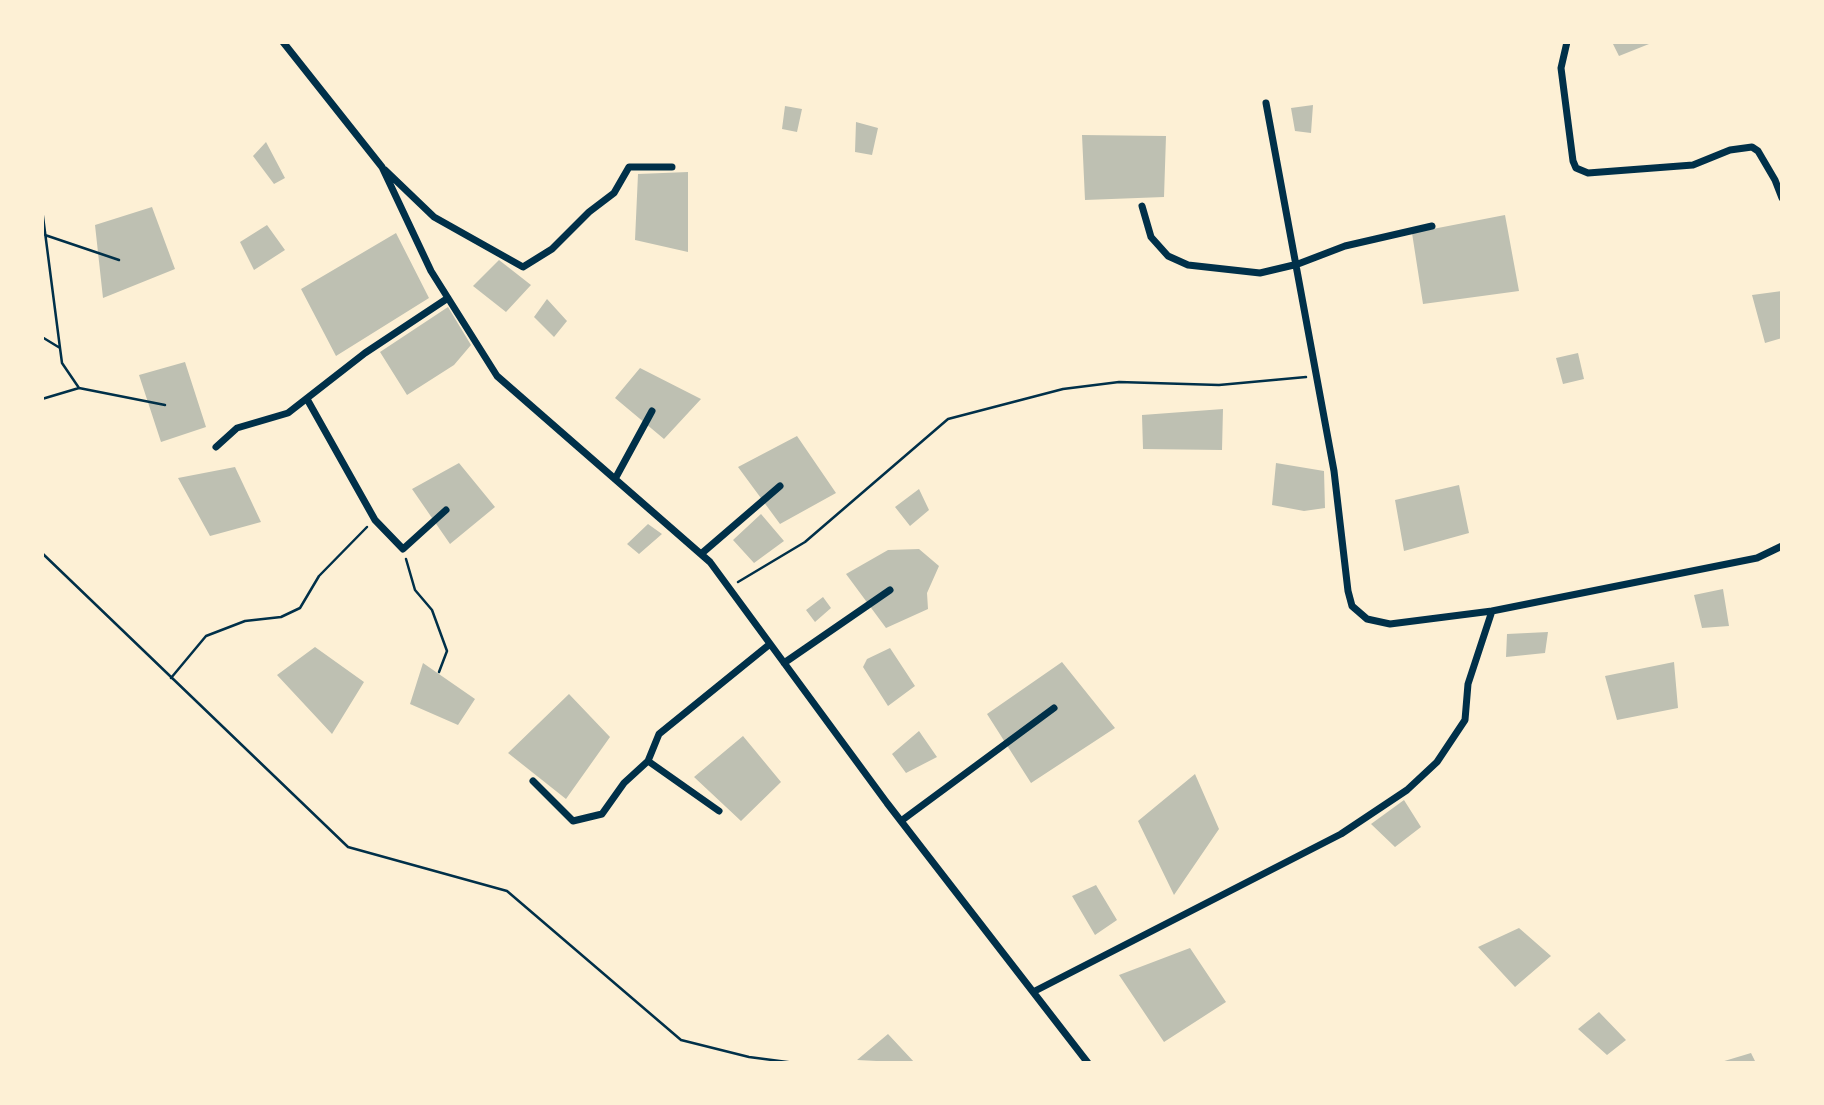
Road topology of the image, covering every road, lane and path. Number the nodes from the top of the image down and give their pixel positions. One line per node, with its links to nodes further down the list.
1 (283, 42): 4 (street)
2 (1567, 42): 6 (street)
3 (1266, 103): 12 (street)
4 (382, 167): 5 (street); 13 (street)
5 (672, 167)
6 (1782, 198)
7 (1142, 206): 12 (street)
8 (42, 209): 10 (path)
9 (1432, 226): 12 (street)
10 (45, 235): 11 (path); 15 (path)
11 (119, 260)
12 (1298, 264): 16 (street)
13 (448, 298): 19 (street); 23 (street)
14 (42, 337): 15 (path)
15 (60, 348): 17 (path)
16 (1317, 376): 31 (path); 33 (street)
17 (79, 388): 18 (path); 20 (path)
18 (42, 399)
19 (307, 399): 22 (street); 26 (street)
20 (165, 405)
21 (652, 411): 23 (street)
22 (216, 447)
23 (614, 479): 30 (street)
24 (780, 486): 30 (street)
25 (446, 510): 28 (street)
26 (374, 520): 28 (street); 37 (path)
27 (1782, 547): 33 (street)
28 (403, 549): 36 (path)
29 (42, 553): 37 (path)
30 (701, 554): 31 (street)
31 (729, 587): 34 (street)
32 (890, 590): 35 (street)
33 (1492, 611): 43 (street)
34 (770, 644): 35 (street); 39 (street)
35 (784, 663): 42 (street)
36 (439, 672)
37 (170, 679): 44 (path)
38 (1054, 708): 42 (street)
39 (648, 761): 40 (street); 41 (street)
40 (533, 781)
41 (719, 811)
42 (901, 821): 43 (street)
43 (1033, 992): 45 (street)
44 (795, 1063)
45 (1088, 1063)

